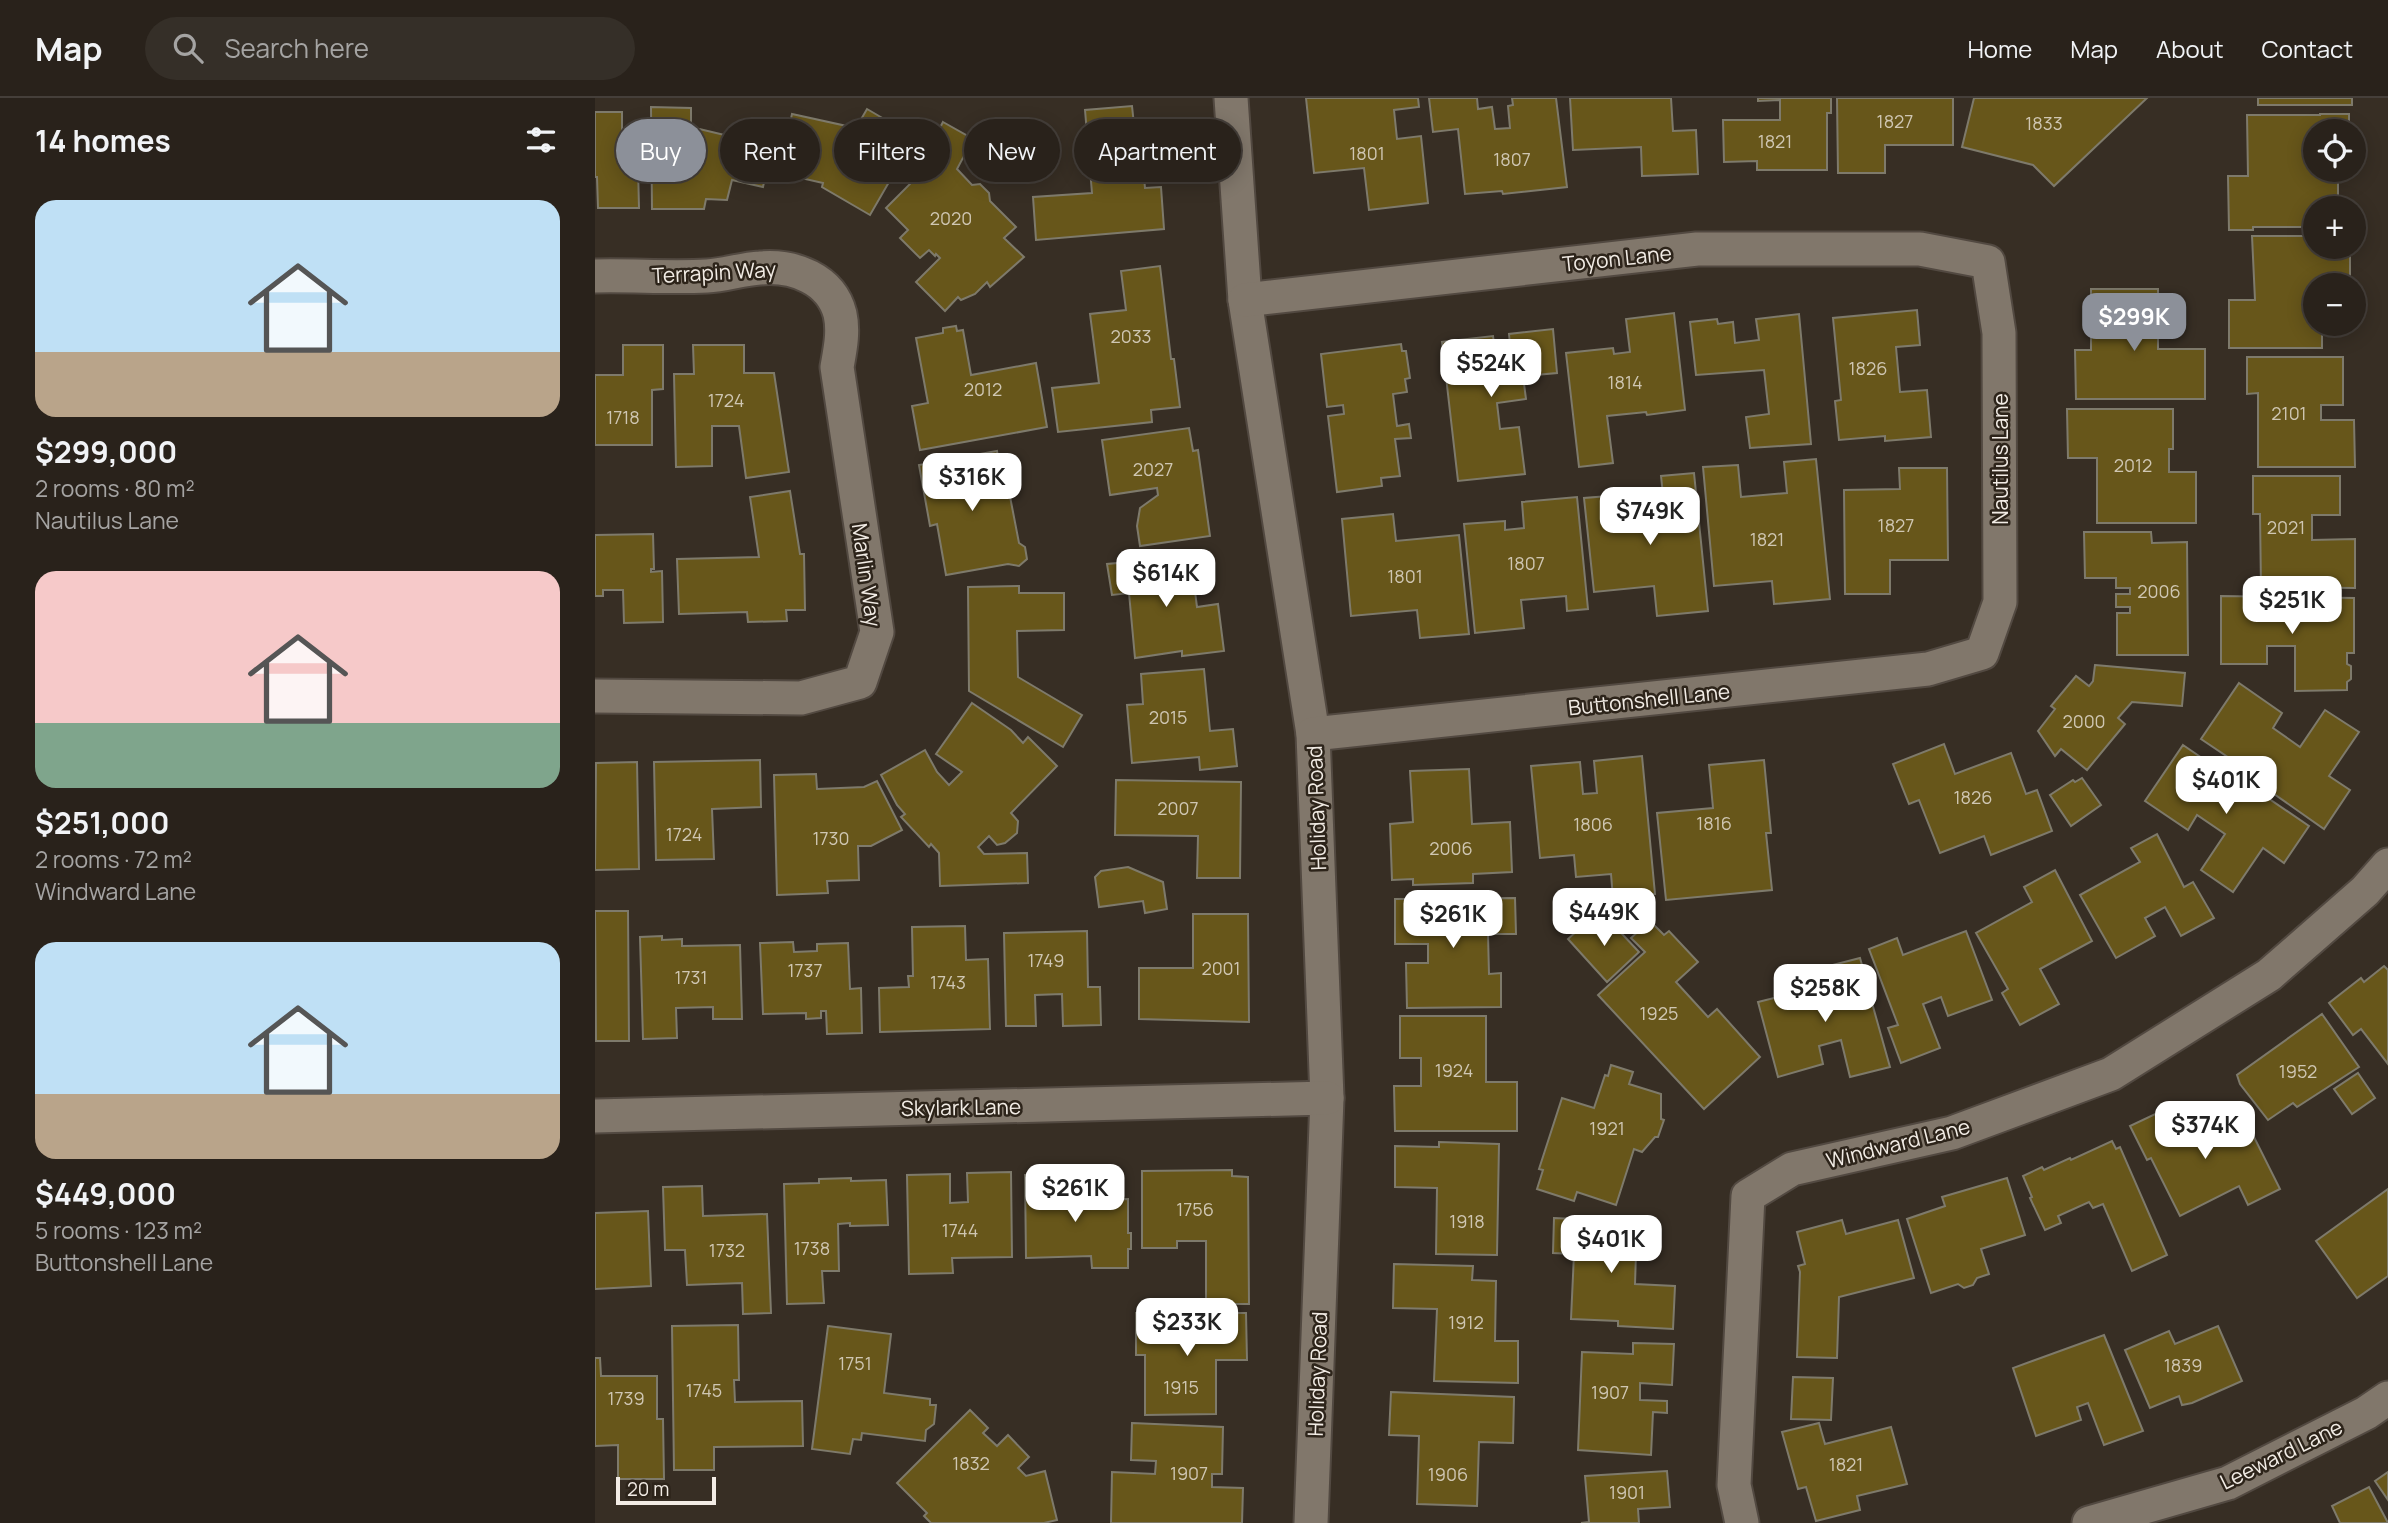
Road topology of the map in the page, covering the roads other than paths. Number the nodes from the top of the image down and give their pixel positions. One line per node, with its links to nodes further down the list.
1 (1231, 98): 5 (street, Holiday Road)
2 (1989, 262): 5 (street, Toyon Lane); 6 (street, Nautilus Lane)
3 (595, 276): 4 (street, Terrapin Way)
4 (828, 288): 7 (street, Marlin Way)
5 (1245, 300): 8 (street, Holiday Road)
6 (1982, 653): 8 (street, Buttonshell Lane)
7 (595, 696)
8 (1313, 734): 10 (street, Holiday Road)
9 (2388, 865): 14 (street, Windward Lane)
10 (1327, 1098): 11 (street, Skylark Lane); 13 (street, Holiday Road)
11 (595, 1116)
12 (2388, 1398): 15 (street, Leeward Lane)
13 (1311, 1523)
14 (1742, 1523)
15 (2089, 1523)

